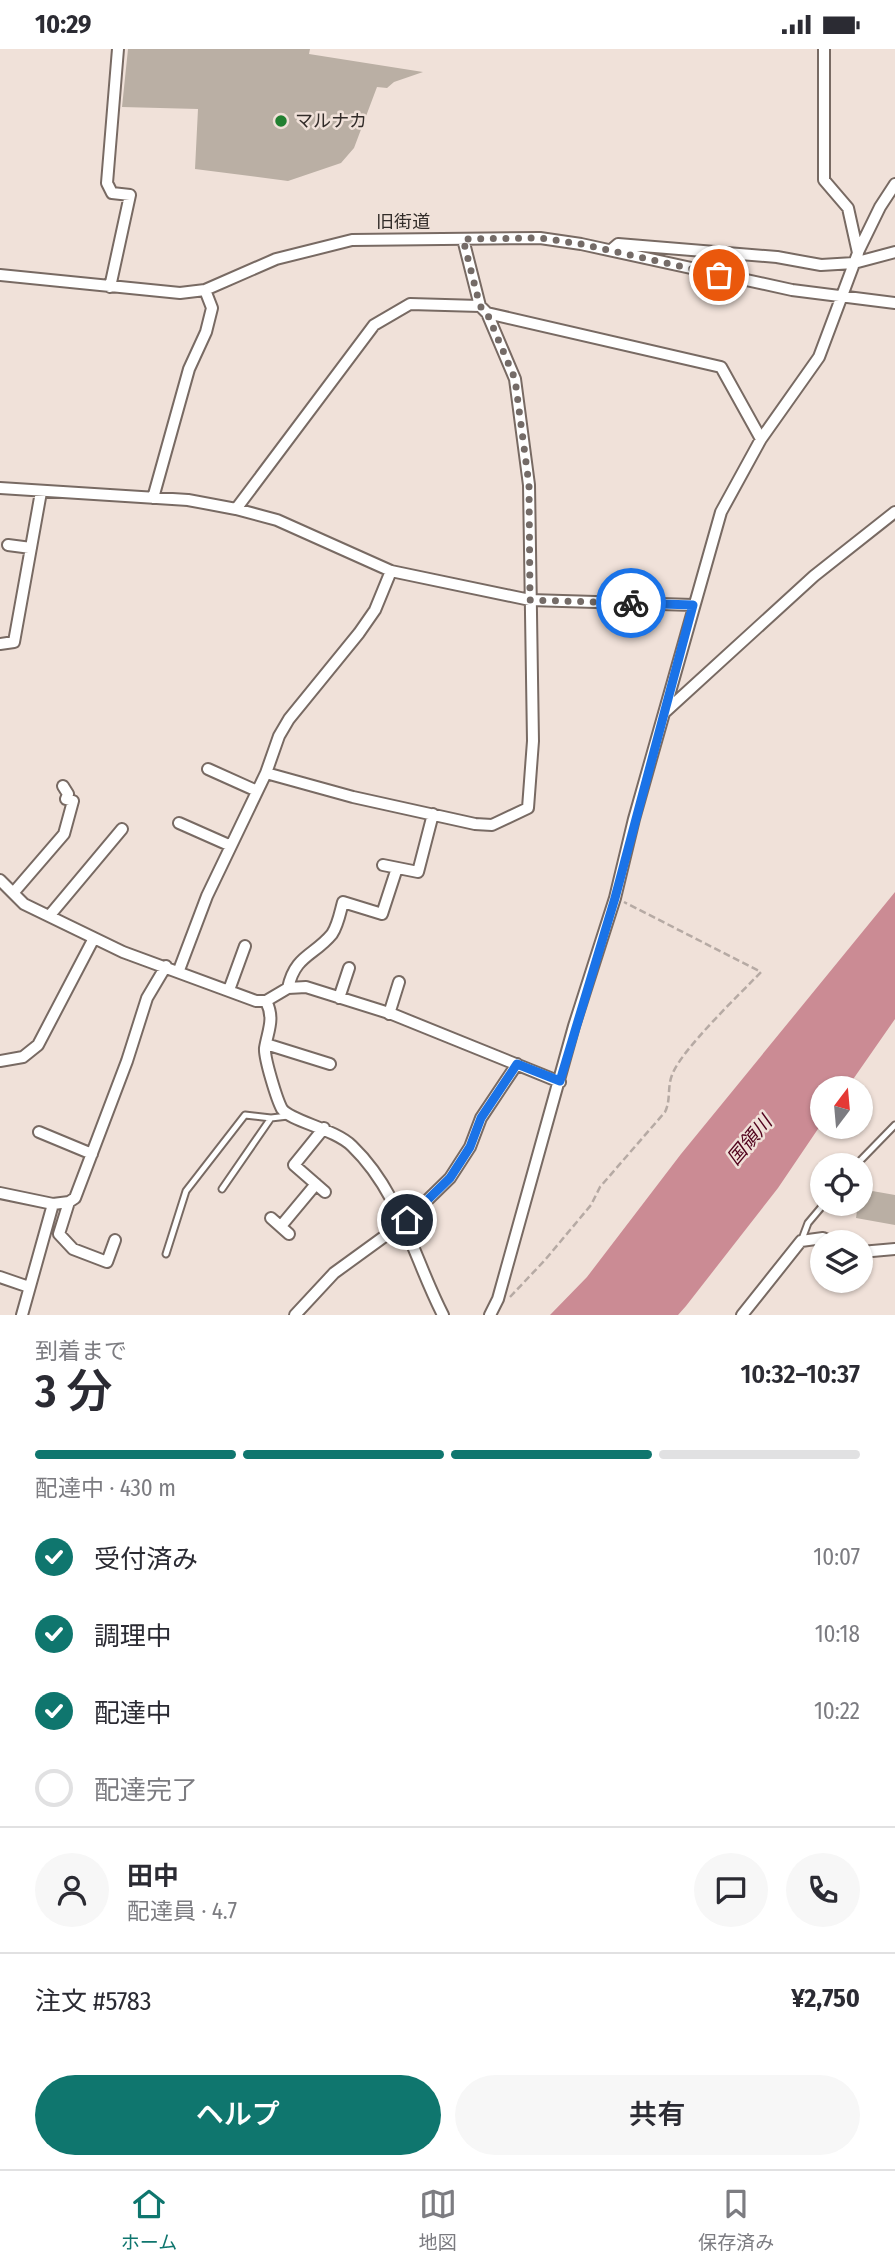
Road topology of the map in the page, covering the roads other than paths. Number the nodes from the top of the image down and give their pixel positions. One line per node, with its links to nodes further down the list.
1 (118, 49): 9 (street)
2 (824, 49): 7 (street)
3 (895, 184): 7 (street)
4 (463, 239): 5 (street, 旧街道); 10 (street, 旧街道); 13 (street)
5 (611, 250): 7 (street); 11 (street, 旧街道)
6 (895, 252): 7 (street)
7 (856, 258): 11 (street)
8 (0, 275): 9 (street, 旧街道)
9 (110, 287): 10 (street, 旧街道)
10 (205, 290): 17 (street)
11 (840, 297): 12 (street, 旧街道); 14 (street)
12 (895, 303)
13 (483, 309): 14 (street); 18 (street); 23 (street)
14 (761, 439): 24 (street)
15 (0, 488): 16 (street)
16 (41, 492): 17 (street); 21 (street)
17 (153, 498): 18 (street)
18 (236, 509): 22 (street)
19 (895, 512): 26 (street)
20 (8, 545): 21 (street)
21 (31, 548): 25 (street)
22 (391, 571): 23 (street); 28 (street)
23 (530, 600): 24 (street); 31 (street)
24 (693, 605): 26 (street)
25 (0, 644)
26 (665, 712): 55 (street)
27 (208, 769): 30 (street)
28 (265, 773): 30 (street); 31 (street)
29 (64, 786): 38 (street)
30 (257, 791): 34 (street)
31 (433, 814): 36 (street)
32 (179, 823): 34 (street)
33 (122, 829): 39 (street)
34 (231, 846): 44 (street)
35 (383, 865): 36 (street)
36 (397, 868): 46 (street)
37 (0, 880): 38 (street)
38 (14, 892): 39 (street)
39 (50, 915): 40 (street)
40 (94, 938): 42 (street); 52 (street)
41 (245, 946): 47 (street)
42 (166, 966): 44 (street); 62 (street)
43 (349, 968): 48 (street)
44 (179, 971): 47 (street)
45 (399, 982): 50 (street)
46 (288, 988): 48 (street); 49 (street)
47 (229, 990): 49 (street)
48 (339, 998): 50 (street)
49 (266, 1001): 51 (street)
50 (389, 1014): 54 (street)
51 (266, 1044): 53 (street); 56 (street)
52 (0, 1061)
53 (330, 1064)
54 (517, 1064): 55 (street); 71 (street)
55 (560, 1081): 83 (street)
56 (288, 1116): 57 (lane); 59 (street)
57 (271, 1118): 64 (lane); 77 (lane)
58 (895, 1125): 61 (lane)
59 (324, 1128): 63 (street); 71 (street)
60 (39, 1132): 62 (street)
61 (868, 1153)
62 (92, 1154): 67 (street)
63 (316, 1184): 65 (street); 70 (street)
64 (222, 1189)
65 (325, 1192)
66 (0, 1193): 68 (street)
67 (69, 1202): 68 (street); 72 (street)
68 (53, 1204): 79 (street)
69 (814, 1216): 74 (lane)
70 (271, 1219)
71 (404, 1222): 81 (street); 82 (street)
72 (115, 1240)
73 (810, 1240): 74 (street)
74 (801, 1241): 84 (street)
75 (895, 1249): 76 (street)
76 (873, 1251)
77 (166, 1254)
78 (0, 1277): 79 (street)
79 (29, 1287): 80 (street)
80 (22, 1315)
81 (295, 1315)
82 (443, 1315)
83 (490, 1315)
84 (742, 1315)

